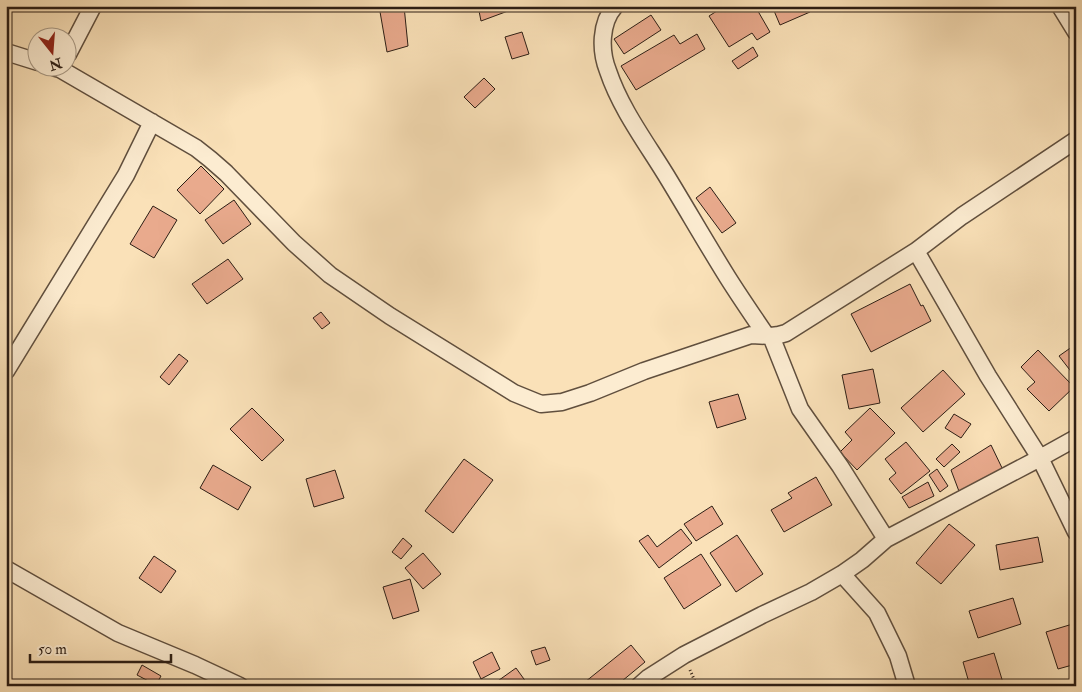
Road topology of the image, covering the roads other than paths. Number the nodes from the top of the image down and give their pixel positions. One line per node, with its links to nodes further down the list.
1 (93, 6): 5 (street)
2 (615, 6): 12 (street)
3 (1060, 6): 4 (street)
4 (1076, 32)
5 (78, 35)
6 (6, 52): 7 (street)
7 (28, 59)
8 (76, 78): 9 (street)
9 (152, 122): 12 (street); 13 (street)
10 (1076, 140): 11 (street)
11 (916, 251): 12 (street); 15 (street)
12 (768, 336): 17 (street)
13 (6, 371)
14 (1076, 438): 15 (street)
15 (1040, 458): 16 (street); 17 (street)
16 (1076, 532)
17 (886, 539): 19 (street)
18 (6, 569): 20 (street)
19 (842, 574): 21 (street); 22 (street)
20 (240, 686)
21 (639, 686)
22 (907, 686)

